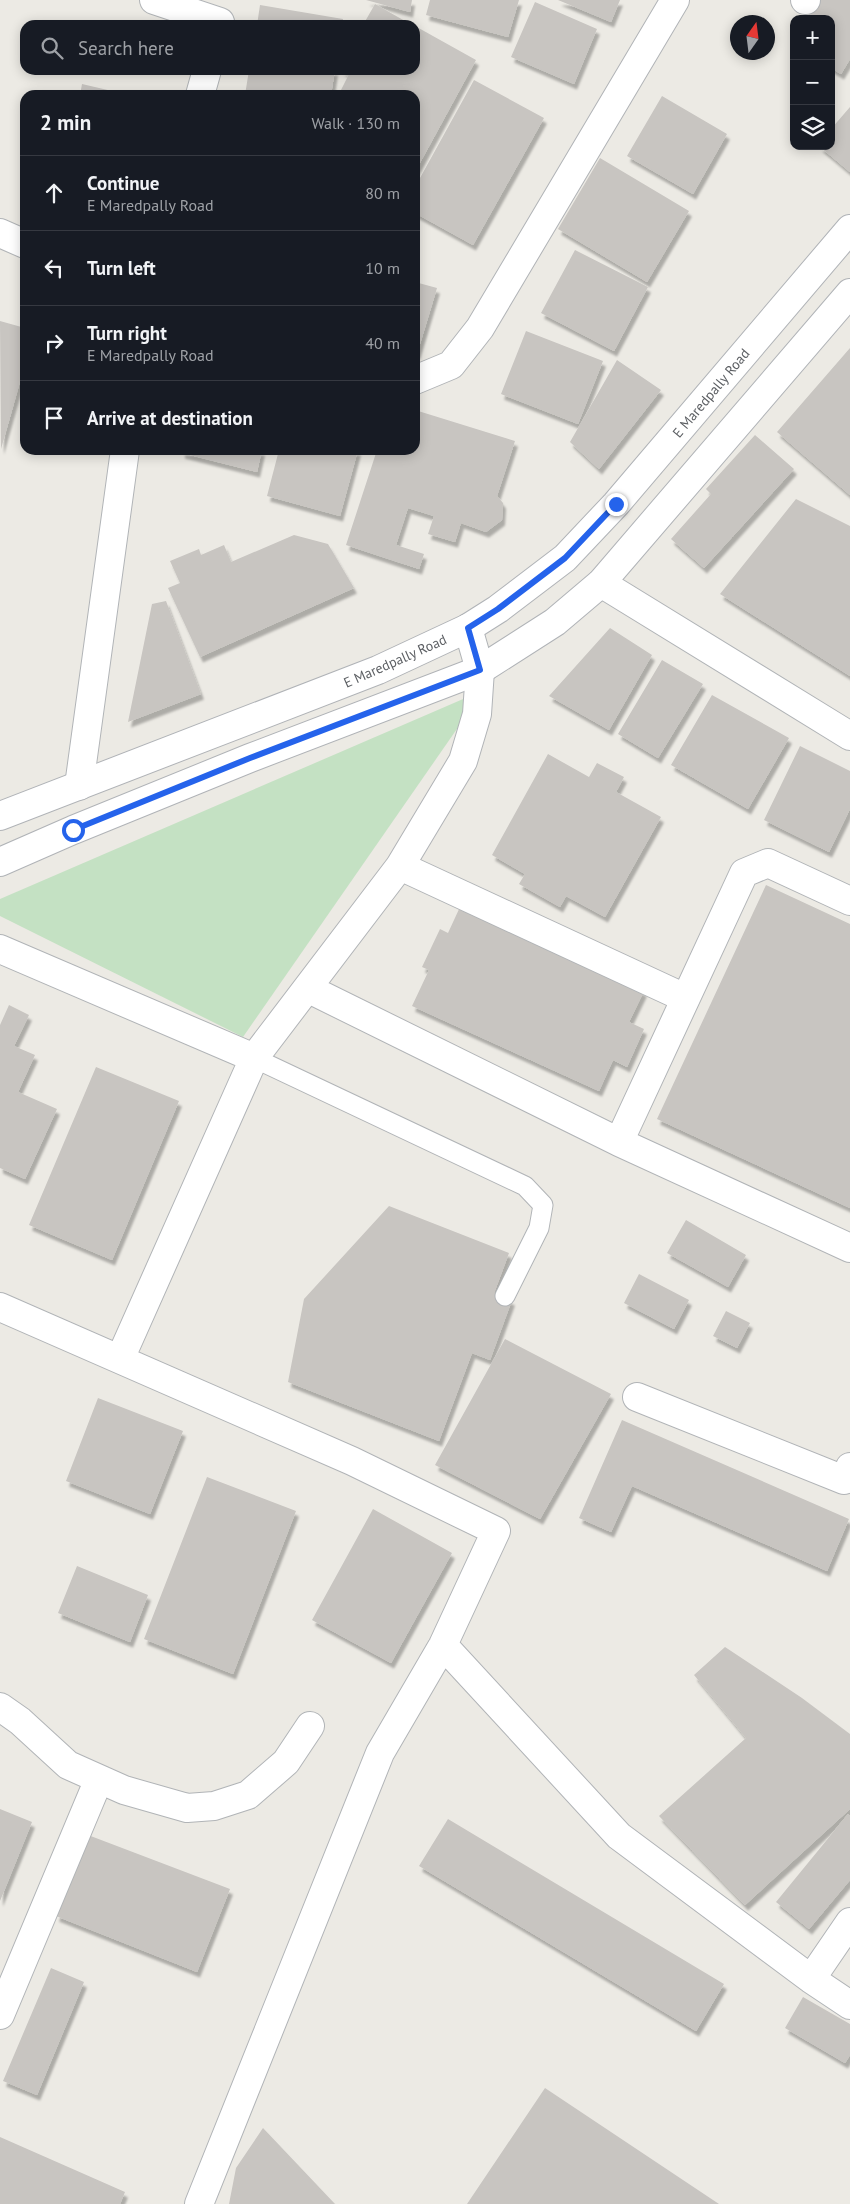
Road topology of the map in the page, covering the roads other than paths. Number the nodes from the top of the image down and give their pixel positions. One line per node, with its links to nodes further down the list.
1 (154, 0): 3 (street)
2 (675, 0): 10 (street)
3 (222, 16)
4 (206, 75): 5 (street)
5 (201, 90)
6 (850, 229): 13 (street, E Maredpally Road)
7 (0, 233): 8 (street)
8 (20, 242)
9 (850, 293): 12 (street)
10 (420, 378)
11 (124, 455): 16 (street)
12 (600, 583): 14 (street); 15 (street)
13 (468, 628): 14 (street); 16 (street, E Maredpally Road)
14 (480, 670): 18 (street); 19 (street)
15 (850, 736)
16 (79, 786): 17 (street, E Maredpally Road)
17 (0, 816)
18 (0, 862)
19 (400, 866): 22 (street); 23 (street)
20 (850, 901): 23 (street)
21 (0, 949): 24 (street)
22 (309, 989): 24 (street); 25 (street)
23 (685, 998): 25 (street)
24 (254, 1058): 27 (lane); 29 (street)
25 (619, 1142): 26 (street)
26 (850, 1248)
27 (505, 1296)
28 (0, 1307): 29 (street)
29 (120, 1359): 32 (street)
30 (638, 1398): 31 (street)
31 (850, 1467)
32 (443, 1645): 37 (street); 40 (street)
33 (0, 1707): 35 (street)
34 (310, 1726): 35 (street)
35 (99, 1779): 39 (street)
36 (850, 1922): 37 (street)
37 (812, 1979): 38 (street)
38 (850, 2005)
39 (0, 2015)
40 (204, 2201)

